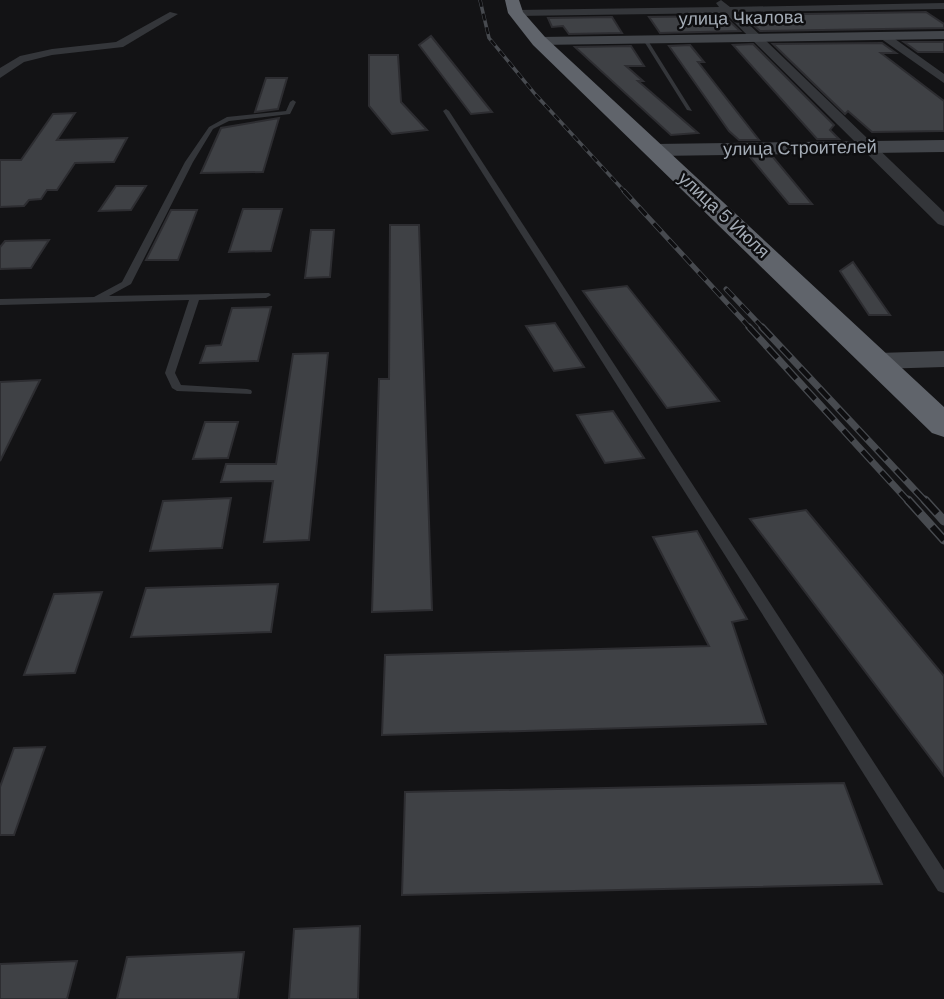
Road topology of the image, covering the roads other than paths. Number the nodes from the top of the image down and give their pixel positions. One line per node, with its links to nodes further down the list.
1 (718, 0): 4 (street)
2 (944, 6): 4 (street)
3 (514, 7): 4 (street); 10 (highway, улица 5 Июля)
4 (729, 9): 8 (street)
5 (173, 14): 11 (street)
6 (944, 35): 7 (street, улица Чкалова)
7 (884, 36): 8 (street, улица Чкалова); 12 (street)
8 (757, 37): 9 (street, улица Чкалова); 17 (street)
9 (644, 39): 10 (street, улица Чкалова); 14 (lane)
10 (539, 41): 18 (highway, улица 5 Июля)
11 (0, 74)
12 (944, 79)
13 (293, 102): 22 (lane)
14 (690, 110)
15 (446, 111): 28 (lane)
16 (944, 146): 17 (street, улица Строителей)
17 (866, 147): 18 (street, улица Строителей); 19 (street)
18 (655, 150): 25 (highway, улица 5 Июля)
19 (944, 221)
20 (266, 296): 21 (lane)
21 (195, 297): 22 (lane); 26 (lane)
22 (95, 300): 23 (lane)
23 (0, 302)
24 (944, 359): 25 (street)
25 (878, 361): 27 (highway, улица 5 Июля)
26 (247, 392)
27 (944, 426)
28 (944, 885)

